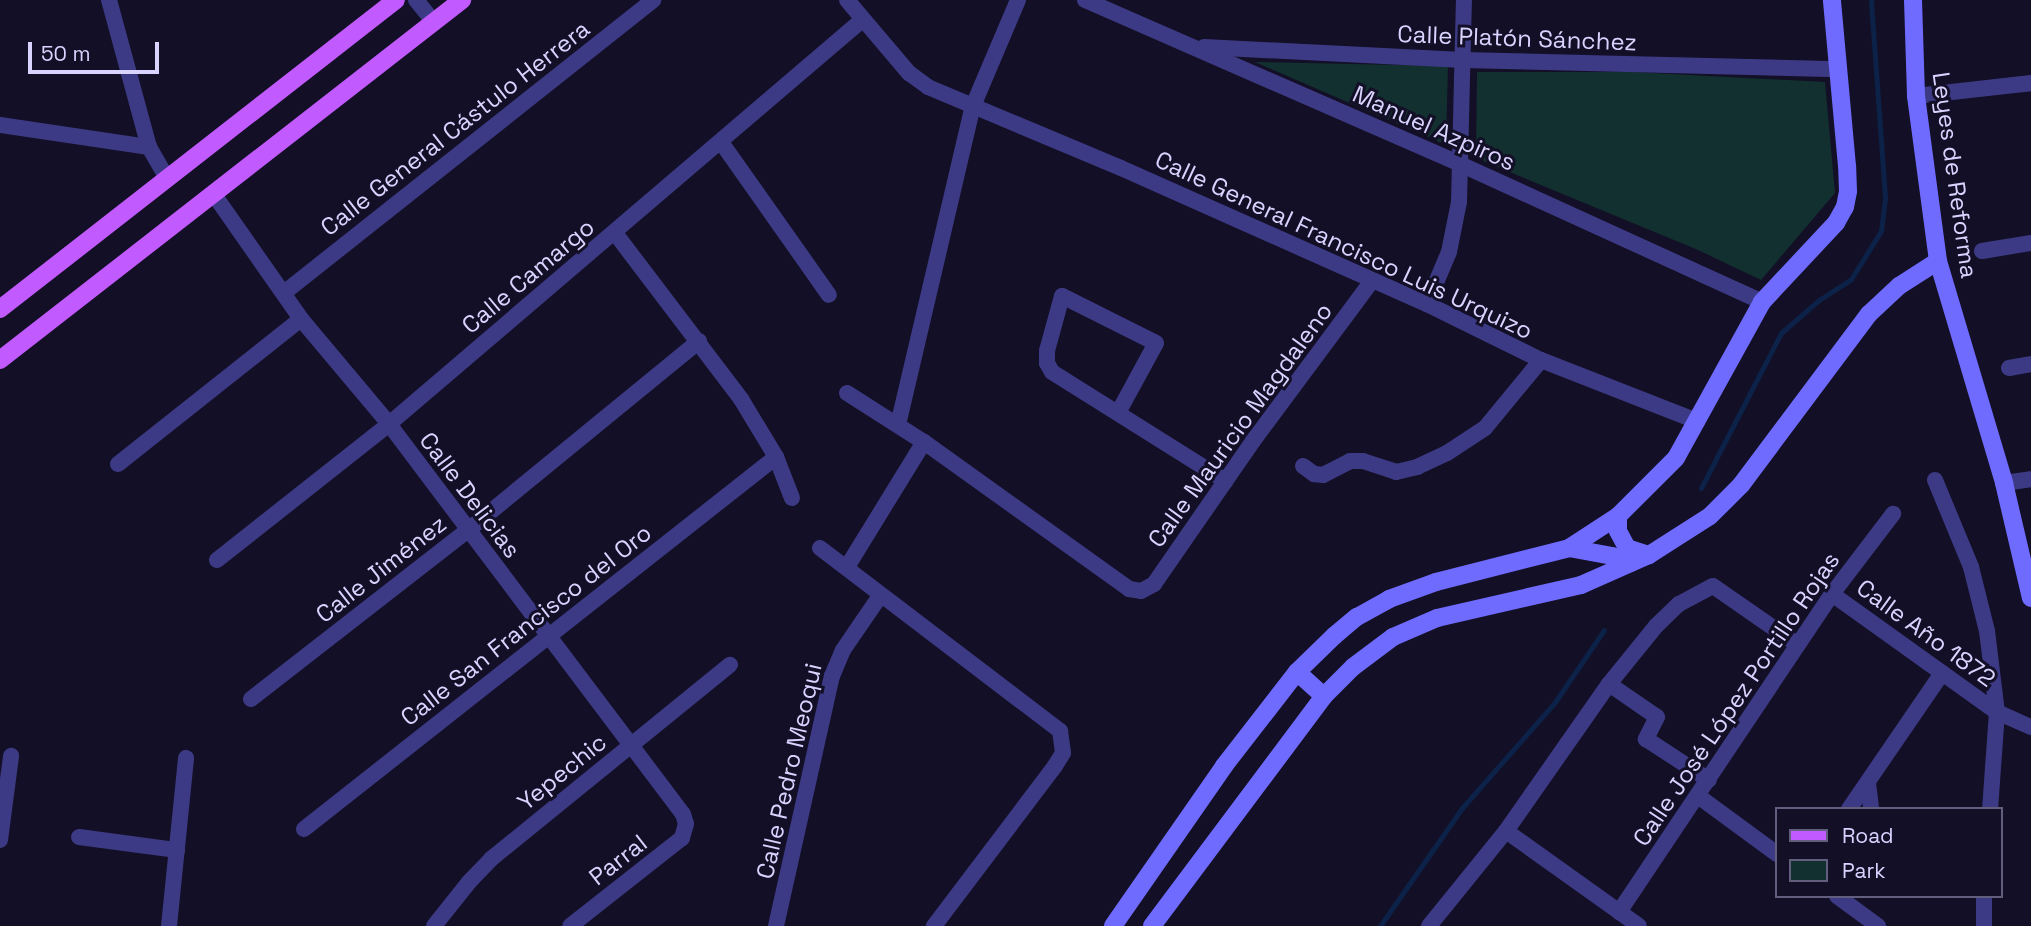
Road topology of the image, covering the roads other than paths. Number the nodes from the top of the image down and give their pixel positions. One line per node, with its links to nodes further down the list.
1 (109, 0): 22 (street)
2 (396, 0): 24 (main road)
3 (416, 0): 13 (street)
4 (462, 0): 13 (main road)
5 (653, 0): 31 (street, Calle General Cástulo Herrera)
6 (847, 0): 12 (street, Calle General Francisco Luis Urquizo)
7 (1018, 0): 19 (street)
8 (1086, 0): 14 (street, Manuel Azpiros)
9 (1464, 0): 15 (street)
10 (1832, 0): 16 (street)
11 (1913, 0): 18 (street, Leyes de Reforma)
12 (862, 20): 19 (street, Calle General Francisco Luis Urquizo); 21 (street, Calle Camargo)
13 (434, 22): 25 (main road)
14 (1194, 47): 15 (street, Calle Platón Sánchez); 23 (street, Manuel Azpiros)
15 (1463, 60): 16 (street, Calle Platón Sánchez); 23 (street)
16 (1838, 69): 33 (street)
17 (2031, 83): 18 (street)
18 (1916, 96): 29 (street, Leyes de Reforma)
19 (973, 106): 30 (street, Calle General Francisco Luis Urquizo); 46 (street)
20 (0, 125): 22 (street)
21 (721, 142): 26 (street, Calle Camargo); 32 (street)
22 (149, 147): 24 (street)
23 (1462, 165): 33 (street, Manuel Azpiros); 34 (street)
24 (167, 178): 35 (main road)
25 (215, 196): 31 (street, Calle Delicias); 38 (main road)
26 (615, 233): 37 (street); 45 (street, Calle Camargo)
27 (2031, 243): 28 (street)
28 (1982, 251)
29 (1938, 261): 54 (street, Leyes de Reforma); 61 (street)
30 (1372, 281): 34 (street, Calle General Francisco Luis Urquizo); 53 (street, Calle Mauricio Magdaleno)
31 (285, 292): 36 (street, Calle Delicias)
32 (829, 295)
33 (1762, 302): 44 (street)
34 (1427, 304): 39 (street, Calle General Francisco Luis Urquizo)
35 (0, 309)
36 (301, 319): 45 (street, Calle Delicias); 49 (street)
37 (699, 341): 48 (street); 58 (street, Calle Jiménez)
38 (0, 360)
39 (1541, 360): 44 (street, Calle General Francisco Luis Urquizo); 50 (street)
40 (2031, 364): 41 (street)
41 (2009, 368)
42 (847, 393): 46 (street)
43 (1119, 411): 43 (street); 53 (street)
44 (1697, 421): 57 (street)
45 (389, 424): 58 (street, Calle Delicias); 62 (street, Calle Camargo)
46 (898, 425): 47 (street)
47 (924, 442): 53 (street, Calle Mauricio Magdaleno); 64 (street)
48 (776, 457): 55 (street); 68 (street, Calle San Francisco del Oro)
49 (118, 464)
50 (1303, 466)
51 (2031, 479): 54 (street)
52 (1935, 480): 76 (street)
53 (1226, 481)
54 (2004, 483): 67 (street, Leyes de Reforma)
55 (792, 498)
56 (1893, 513): 65 (street, Calle José López Portillo Rojas)
57 (1618, 516): 60 (street); 61 (street)
58 (467, 531): 68 (street, Calle Delicias); 75 (street, Calle Jiménez)
59 (820, 548): 64 (street)
60 (1569, 548): 63 (street); 71 (street)
61 (1650, 555): 63 (street)
62 (217, 560)
63 (1631, 563): 74 (street)
64 (847, 568): 66 (street)
65 (1832, 594): 69 (street, Calle José López Portillo Rojas); 72 (street, Calle Año 1872)
66 (880, 596): 100 (street, Calle Pedro Meoqui); 101 (street)
67 (2031, 598)
68 (549, 636): 78 (street, Calle Delicias); 88 (street, Calle San Francisco del Oro)
69 (1798, 645): 73 (street); 81 (street, Calle José López Portillo Rojas)
70 (730, 665): 78 (street, Yepechic)
71 (1297, 672): 74 (street); 102 (street)
72 (1942, 673): 76 (street, Calle Año 1872); 82 (street)
73 (1609, 684): 81 (street); 89 (street)
74 (1324, 696): 103 (street)
75 (251, 699)
76 (1997, 712): 77 (street, Calle Año 1872); 86 (street)
77 (2031, 727)
78 (633, 744): 87 (street, Calle Delicias); 98 (street, Yepechic)
79 (11, 756): 91 (street)
80 (186, 758): 92 (street)
81 (1709, 780): 83 (street, Calle José López Portillo Rojas)
82 (1868, 783): 84 (street); 85 (street)
83 (1698, 796): 93 (street); 96 (street, Calle José López Portillo Rojas)
84 (1850, 807)
85 (1871, 807)
86 (1990, 807)
87 (686, 824): 99 (street, Parral)
88 (304, 829)
89 (1506, 831): 96 (street); 104 (street)
90 (79, 837): 92 (street)
91 (0, 840)
92 (177, 849): 97 (street)
93 (1776, 853)
94 (1984, 898): 107 (street)
95 (1859, 903): 106 (street)
96 (1619, 912): 105 (street)
97 (169, 926)
98 (435, 926)
99 (570, 926)
100 (775, 926)
101 (934, 926)
102 (1113, 926)
103 (1152, 926)
104 (1429, 926)
105 (1639, 926)
106 (1878, 926)
107 (1984, 926)

